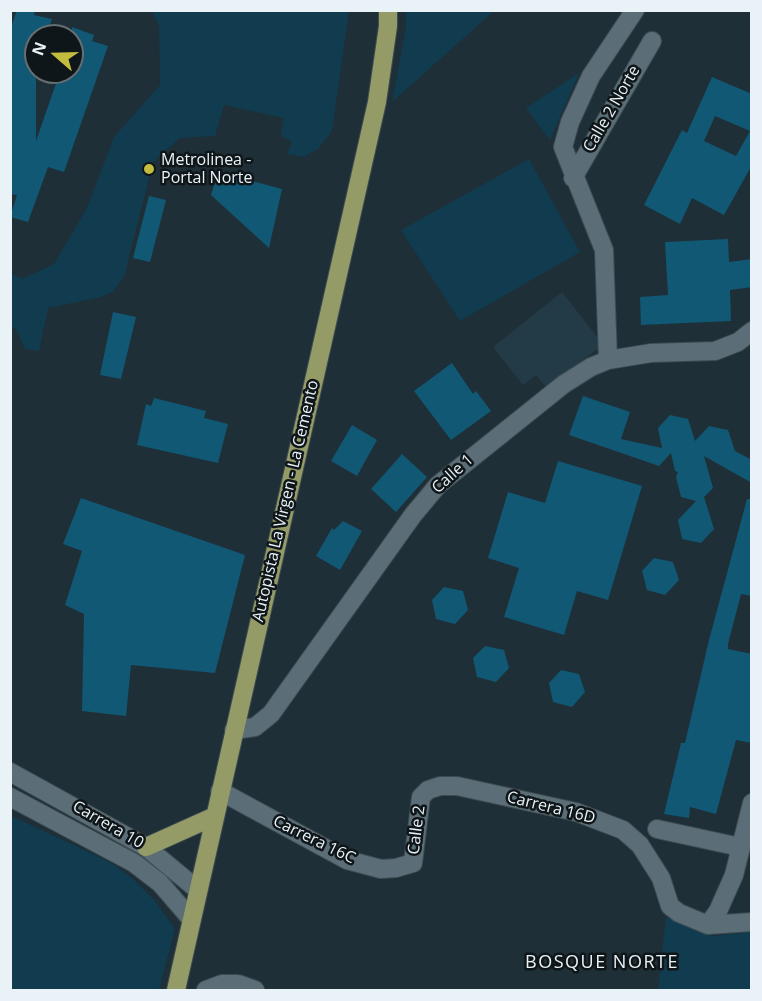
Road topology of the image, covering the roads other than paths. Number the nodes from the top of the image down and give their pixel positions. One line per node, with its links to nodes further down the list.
1 (388, 10): 7 (main road, Autopista La Virgen - La Cemento)
2 (635, 11): 4 (street)
3 (652, 41): 4 (street, Calle 2 Norte)
4 (573, 178): 6 (street)
5 (752, 331): 6 (street, Calle 1)
6 (608, 360): 7 (street, Calle 1)
7 (234, 730): 9 (main road, Autopista La Virgen - La Cemento)
8 (10, 772): 15 (street, Carrera 10)
9 (220, 791): 13 (main road, Autopista La Virgen - La Cemento); 18 (street, Carrera 16C)
10 (10, 797): 17 (street, Carrera 10)
11 (421, 797): 18 (street, Calle 2); 22 (street, Carrera 16D)
12 (752, 802): 16 (street)
13 (215, 816): 15 (main road); 19 (main road, Autopista La Virgen - La Cemento)
14 (657, 829): 16 (street)
15 (146, 847): 17 (street); 19 (street, Carrera 10)
16 (740, 847): 22 (street)
17 (134, 863): 20 (street, Carrera 10)
18 (412, 863)
19 (198, 890): 20 (main road, Autopista La Virgen - La Cemento)
20 (191, 919): 23 (main road, Autopista La Virgen - La Cemento)
21 (752, 922): 22 (street)
22 (708, 925)
23 (176, 990)
24 (206, 990): 25 (street)
25 (255, 990)

